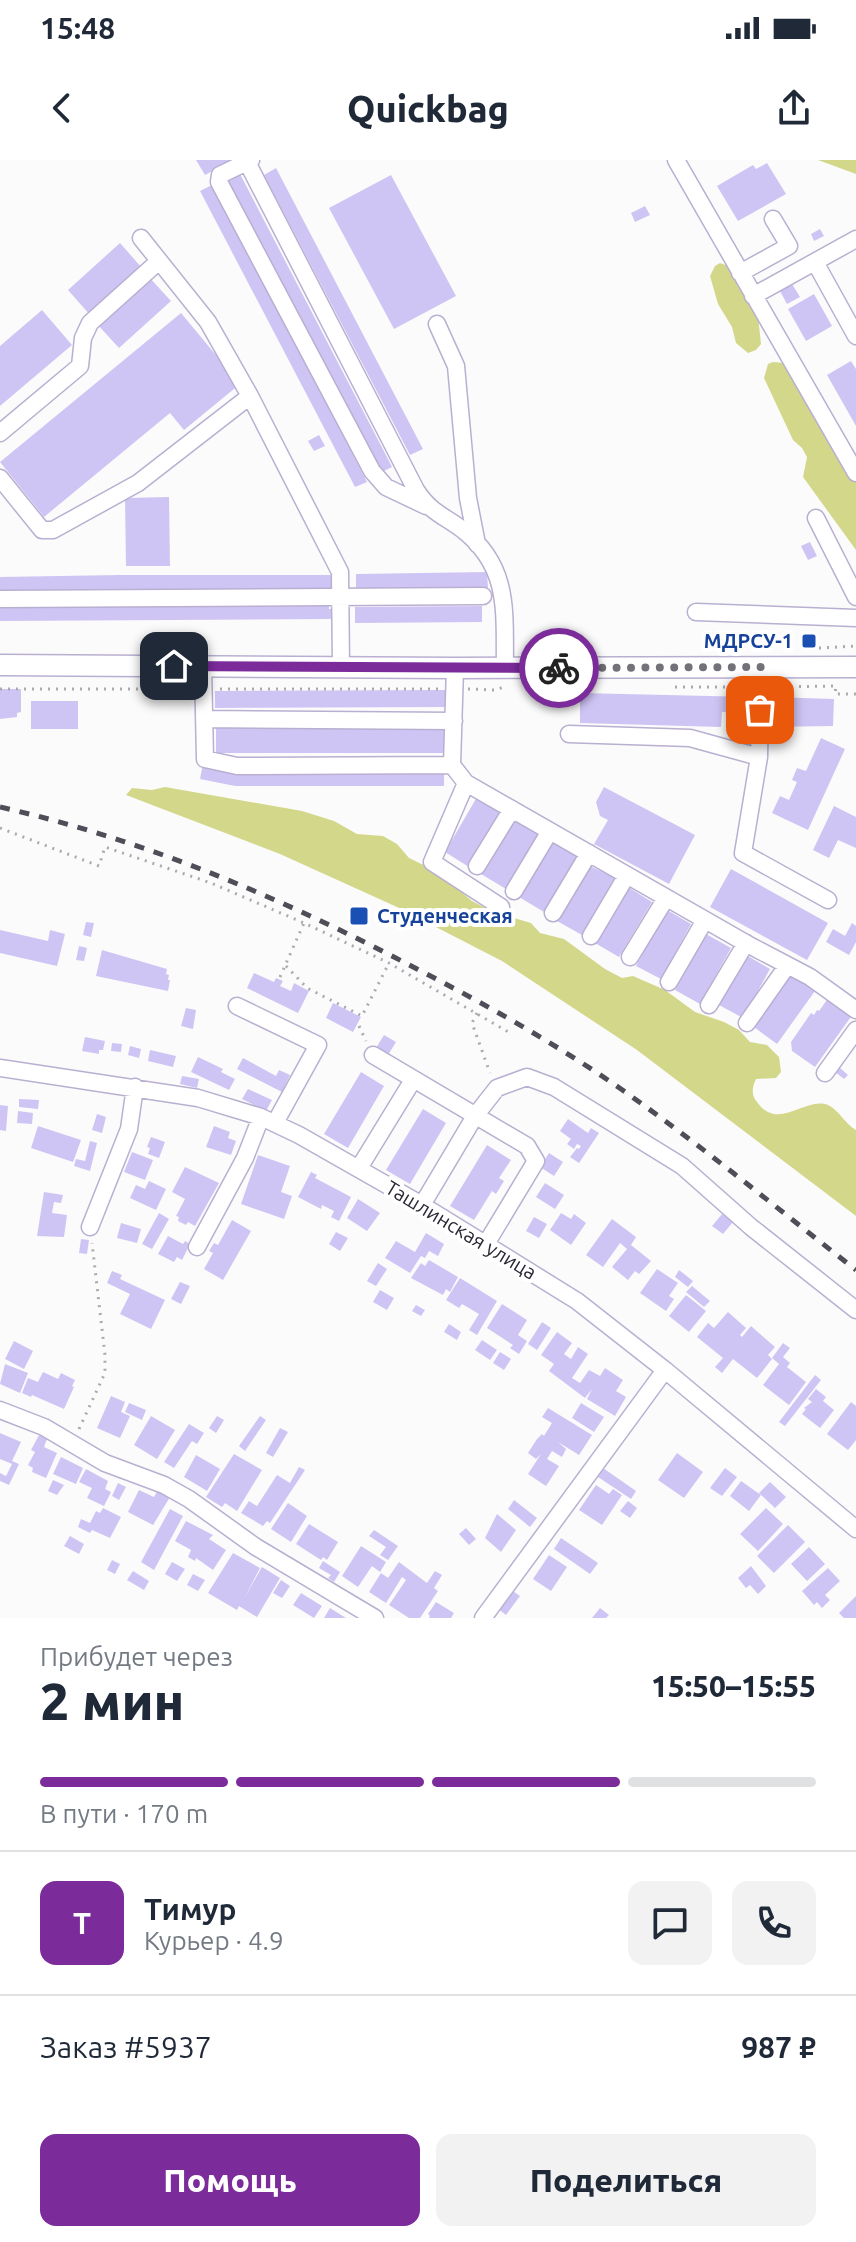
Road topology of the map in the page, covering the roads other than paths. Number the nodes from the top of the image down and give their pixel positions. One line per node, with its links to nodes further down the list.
1 (676, 160): 8 (street)
2 (249, 161): 16 (street); 16 (street)
3 (773, 219): 8 (street)
4 (141, 238): 6 (street)
5 (856, 239): 7 (street)
6 (159, 261): 12 (street); 13 (street)
7 (815, 262): 9 (street); 11 (street)
8 (740, 273): 9 (street)
9 (753, 296): 14 (street)
10 (437, 324): 18 (street)
11 (856, 336)
12 (250, 396): 15 (street); 19 (street)
13 (0, 433)
14 (856, 473)
15 (0, 478)
16 (427, 507): 18 (street)
17 (816, 518): 21 (street)
18 (477, 544): 29 (street)
19 (341, 596): 20 (street); 22 (street); 27 (street)
20 (483, 596)
21 (856, 597)
22 (0, 599)
23 (696, 612): 24 (street)
24 (856, 618)
25 (0, 665): 26 (main road)
26 (203, 666): 27 (main road); 32 (street)
27 (341, 667): 31 (main road)
28 (856, 667): 30 (main road)
29 (505, 677): 30 (main road); 31 (main road)
30 (761, 677): 35 (street)
31 (455, 678): 33 (street)
32 (204, 719): 33 (street); 36 (street)
33 (454, 721): 36 (street)
34 (569, 734): 35 (street)
35 (759, 757): 45 (street)
36 (452, 765): 37 (street)
37 (466, 783): 38 (street); 46 (street)
38 (512, 809): 39 (street); 41 (street)
39 (550, 831): 40 (street); 43 (street)
40 (589, 853): 42 (street); 47 (street)
41 (477, 866)
42 (627, 875): 44 (street); 49 (street)
43 (514, 891)
44 (666, 898): 48 (street); 51 (street)
45 (828, 900)
46 (501, 907)
47 (553, 913)
48 (705, 920): 50 (street); 53 (street)
49 (591, 936)
50 (746, 943): 52 (street); 54 (street)
51 (630, 957)
52 (787, 966): 56 (street); 57 (street)
53 (669, 982)
54 (709, 1005)
55 (237, 1006): 65 (street)
56 (856, 1010)
57 (747, 1023)
58 (856, 1030): 61 (street)
59 (373, 1055): 62 (street)
60 (0, 1068): 63 (street, Ташлинская улица)
61 (825, 1073)
62 (413, 1080): 64 (street); 66 (street)
63 (135, 1087): 65 (street, Ташлинская улица); 68 (street)
64 (475, 1116): 67 (street); 69 (street); 71 (street)
65 (268, 1120): 66 (street, Ташлинская улица); 70 (street)
66 (359, 1168): 67 (street, Ташлинская улица)
67 (422, 1205): 69 (street, Ташлинская улица)
68 (90, 1227)
69 (486, 1244): 72 (street, Ташлинская улица)
70 (197, 1247)
71 (856, 1310)
72 (665, 1370): 74 (street, Ташлинская улица); 76 (street)
73 (0, 1410): 75 (street)
74 (856, 1529)
75 (375, 1618)
76 (483, 1618)

